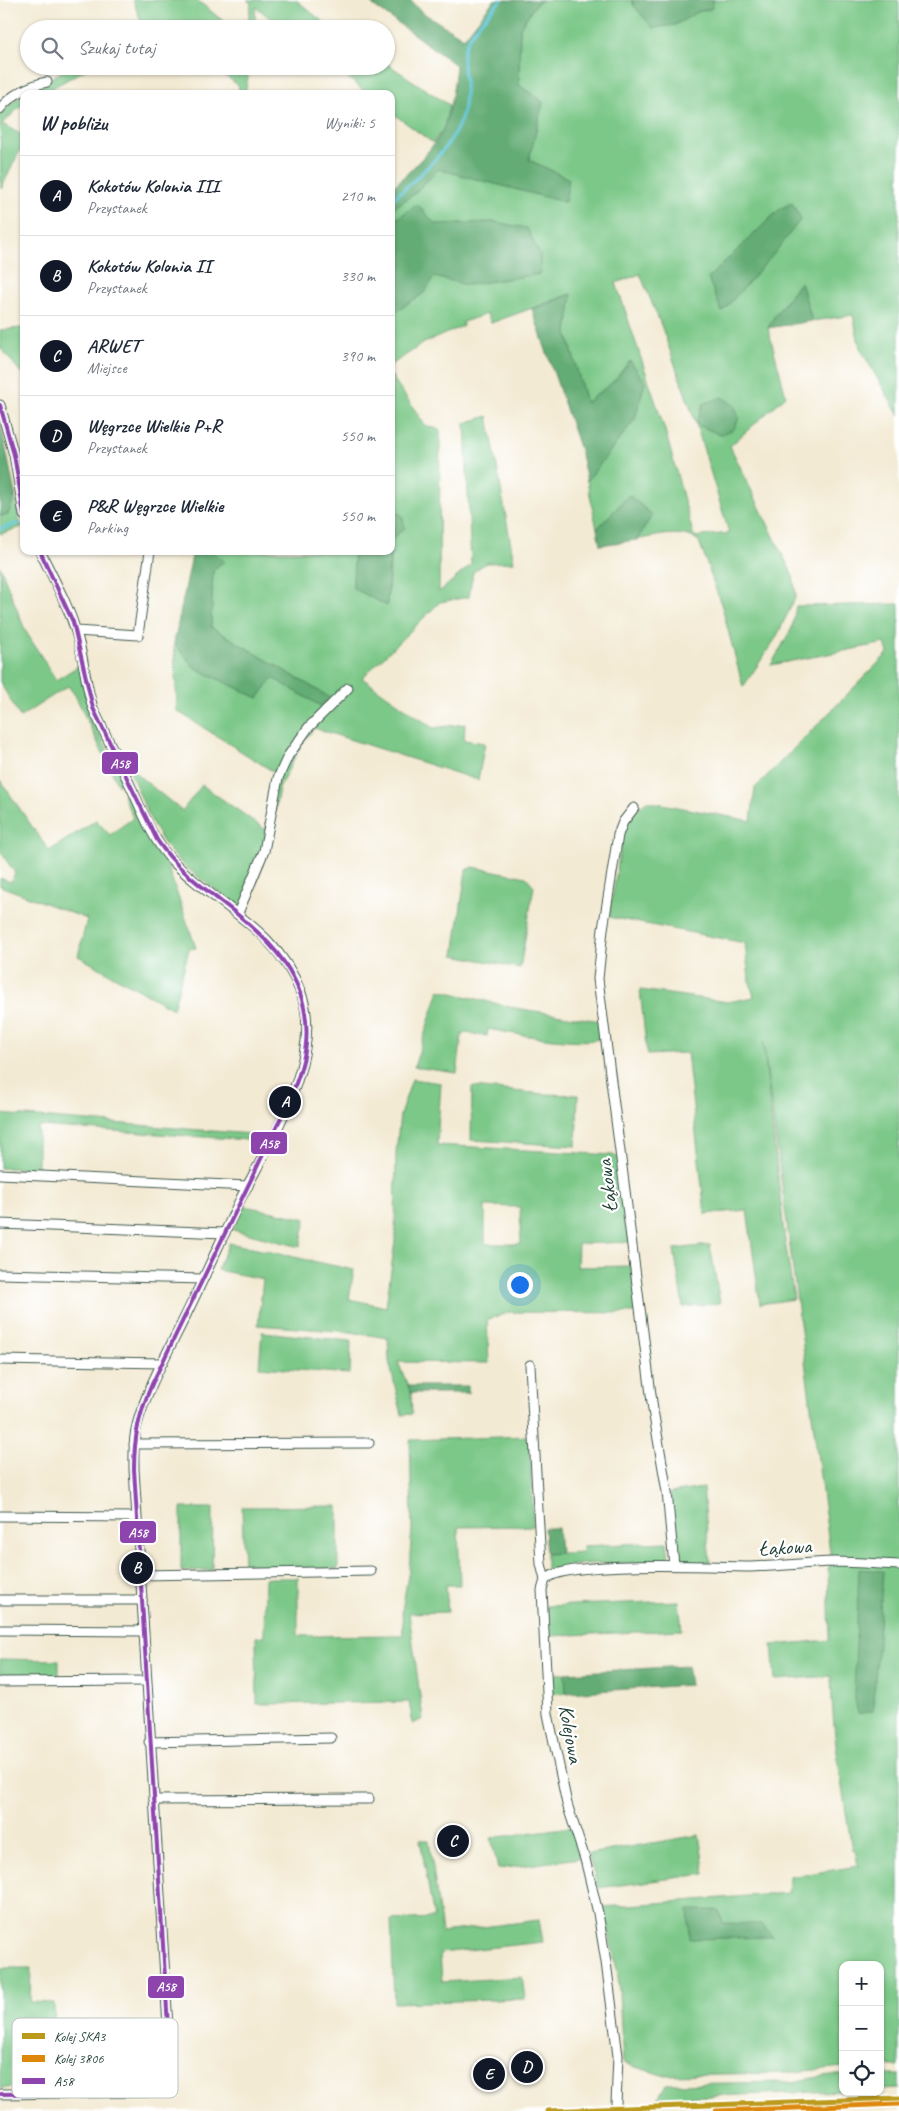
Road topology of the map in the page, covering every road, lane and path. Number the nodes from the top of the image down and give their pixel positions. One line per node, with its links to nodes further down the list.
1 (47, 82): 2 (street)
2 (26, 90)
3 (20, 93): 4 (street)
4 (0, 109)
5 (0, 404): 6 (street)
6 (20, 492)
7 (42, 555): 9 (street)
8 (149, 555): 9 (street)
9 (76, 631): 12 (street)
10 (348, 688): 12 (street)
11 (634, 808): 26 (street, Łąkowa)
12 (238, 913): 14 (street)
13 (0, 1174): 14 (street)
14 (248, 1186): 16 (street)
15 (0, 1224): 16 (street)
16 (225, 1232): 18 (street)
17 (0, 1274): 18 (street)
18 (203, 1279): 20 (street)
19 (0, 1360): 20 (street)
20 (162, 1363): 23 (street)
21 (530, 1365): 30 (street, Kolejowa)
22 (369, 1443): 23 (street)
23 (134, 1444): 25 (street)
24 (0, 1516): 25 (street)
25 (136, 1517): 29 (street)
26 (674, 1565): 27 (street, Łąkowa); 30 (street, Łąkowa)
27 (899, 1565)
28 (371, 1572): 29 (street)
29 (141, 1575): 32 (street)
30 (545, 1580): 42 (street, Kolejowa)
31 (0, 1600): 32 (street)
32 (142, 1600): 34 (street)
33 (0, 1630): 34 (street)
34 (143, 1630): 35 (street)
35 (146, 1681): 36 (street); 38 (street)
36 (0, 1682)
37 (330, 1738): 38 (street)
38 (149, 1742): 40 (street)
39 (369, 1799): 40 (street)
40 (154, 1800): 41 (street)
41 (167, 2018)
42 (616, 2104)

